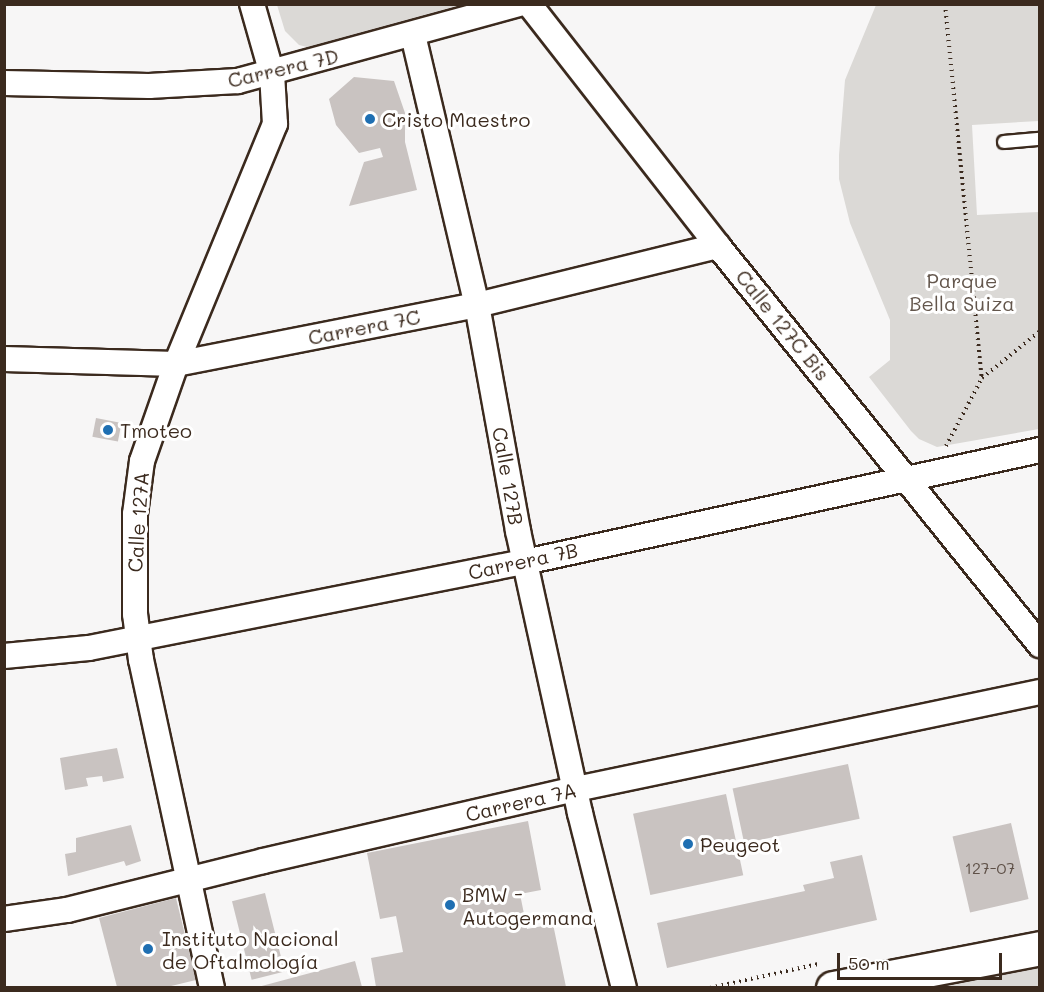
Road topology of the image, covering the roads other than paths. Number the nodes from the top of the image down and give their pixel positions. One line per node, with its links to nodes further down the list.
1 (252, 4): 5 (street, Calle 127A)
2 (519, 4): 4 (street, Carrera 7D)
3 (529, 4): 9 (street, Calle 127C Bis)
4 (413, 35): 5 (street, Carrera 7D); 10 (street, Calle 127B)
5 (272, 74): 6 (street, Carrera 7D); 12 (street, Calle 127A)
6 (4, 83)
7 (1040, 139): 8 (lane)
8 (1004, 142)
9 (718, 246): 10 (street, Carrera 7C); 14 (street, Calle 127C Bis)
10 (477, 305): 12 (street, Carrera 7C); 15 (street, Calle 127B)
11 (4, 359): 12 (street, Carrera 7C)
12 (176, 364): 16 (street, Calle 127A)
13 (1040, 450): 14 (street, Carrera 7B)
14 (906, 478): 15 (street, Carrera 7B); 17 (street, Calle 127C Bis)
15 (525, 562): 16 (street, Carrera 7B); 20 (street, Calle 127B)
16 (137, 637): 18 (street, Carrera 7B); 21 (street, Calle 127A)
17 (1040, 645)
18 (4, 656)
19 (1040, 692): 20 (street, Carrera 7A)
20 (576, 789): 21 (street, Carrera 7A); 25 (street, Calle 127B)
21 (188, 880): 22 (street, Carrera 7A); 24 (street, Calle 127A)
22 (4, 919)
23 (1040, 948): 26 (main road)
24 (212, 987)
25 (624, 987)
26 (833, 987)

